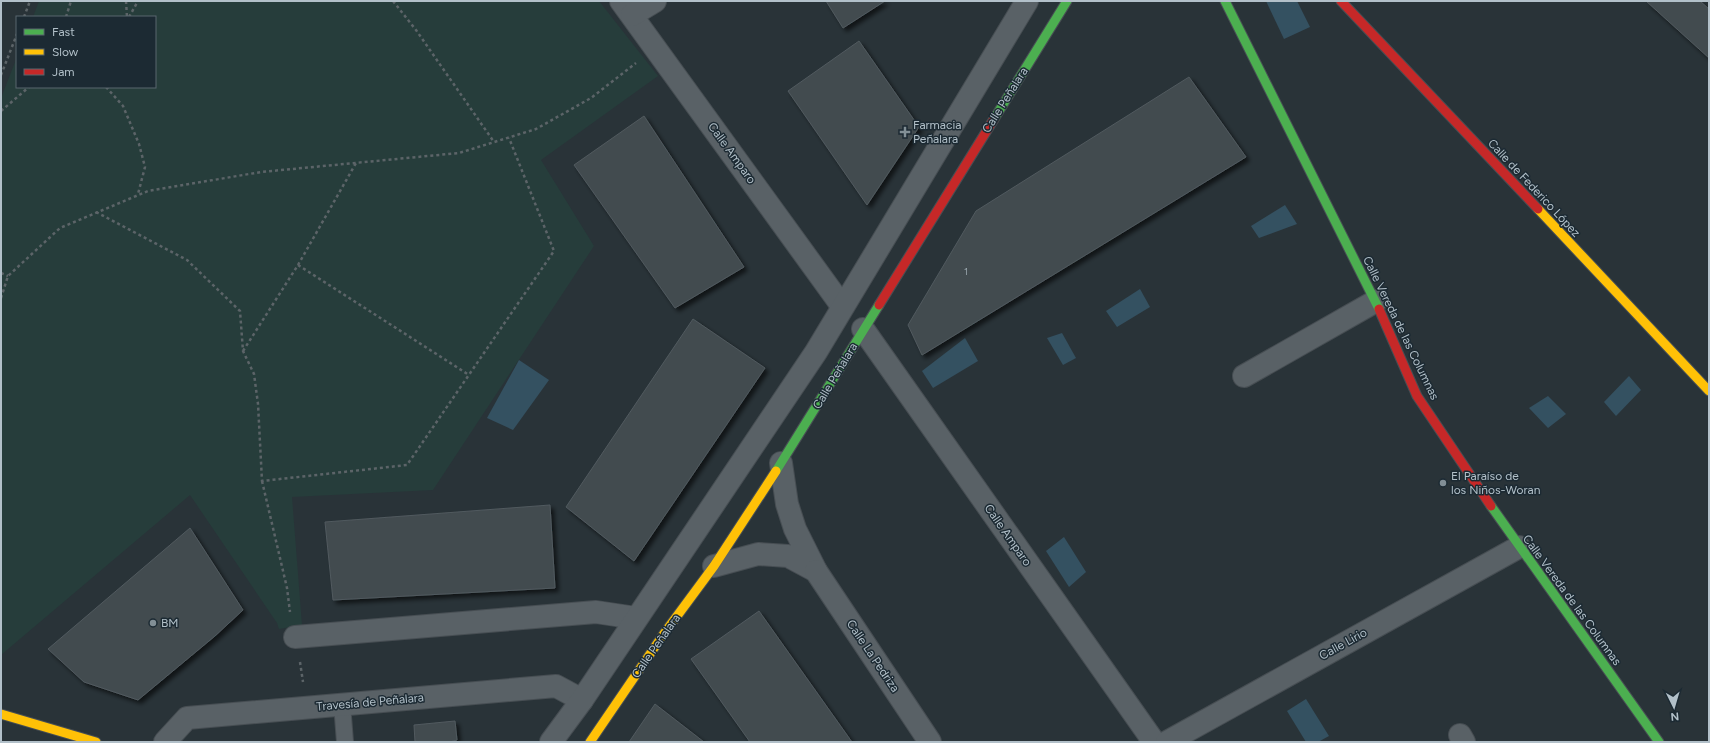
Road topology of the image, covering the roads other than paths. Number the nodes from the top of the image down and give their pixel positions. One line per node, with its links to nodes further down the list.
1 (654, 1): 6 (street)
2 (1028, 1): 8 (street)
3 (1067, 1): 9 (street, Calle Peñalara)
4 (1225, 1): 7 (street, Calle Vereda de las Columnas)
5 (1341, 1): 11 (street, Calle de Federico López)
6 (627, 8): 8 (street, Calle Amparo)
7 (1376, 301): 10 (street); 13 (street, Calle Vereda de las Columnas)
8 (842, 306): 16 (street)
9 (863, 329): 12 (street, Calle Peñalara); 27 (street, Calle Amparo)
10 (1244, 376)
11 (1709, 391)
12 (781, 463): 14 (street, Calle Peñalara); 15 (street, Calle La Pedriza)
13 (1519, 547): 28 (street, Calle Lirio); 29 (street, Calle Vereda de las Columnas)
14 (714, 566): 15 (street, Calle La Pedriza); 25 (street, Calle Peñalara)
15 (816, 571): 26 (street, Calle La Pedriza)
16 (636, 618): 17 (street); 18 (street)
17 (295, 636)
18 (582, 700): 19 (street, Travesía de Peñalara); 24 (street)
19 (342, 704): 22 (street, Travesía de Peñalara); 23 (lane)
20 (1, 714): 21 (street)
21 (96, 742)
22 (165, 742)
23 (345, 742)
24 (551, 742)
25 (590, 742)
26 (930, 742)
27 (1154, 742)
28 (1167, 742)
29 (1659, 742)

